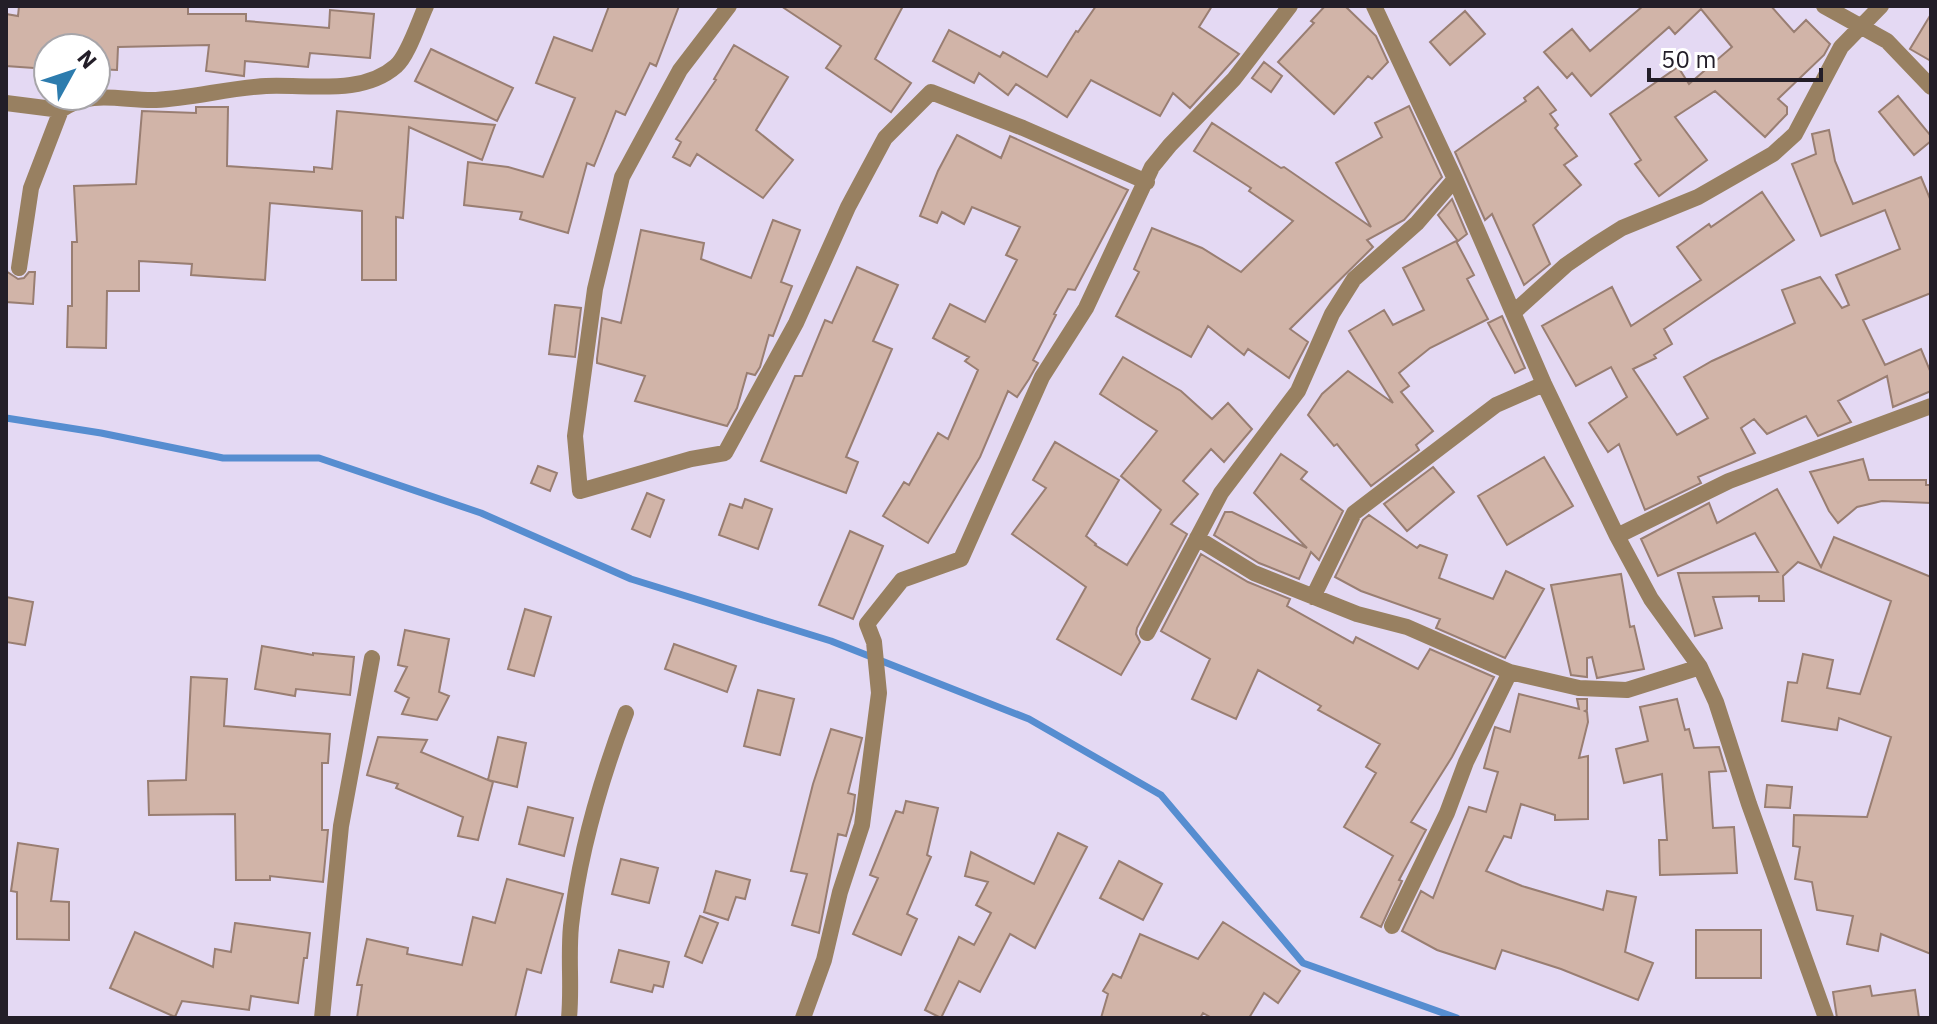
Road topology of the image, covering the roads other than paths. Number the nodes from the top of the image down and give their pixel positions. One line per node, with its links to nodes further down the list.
1 (426, 6): 9 (street)
2 (729, 6): 14 (street)
3 (1290, 6): 14 (street)
4 (1374, 6): 13 (street)
5 (1824, 6): 7 (street)
6 (1881, 6): 7 (street)
7 (1859, 26): 8 (street); 16 (street)
8 (1931, 87)
9 (112, 99)
10 (6, 103): 11 (street)
11 (32, 106)
12 (60, 112): 15 (street)
13 (1455, 179): 16 (street); 20 (street)
14 (1147, 182): 30 (street)
15 (19, 268)
16 (1513, 313): 17 (street)
17 (1544, 384): 19 (street); 21 (street)
18 (1931, 406): 19 (street)
19 (1617, 536): 24 (street)
20 (1197, 538): 21 (street); 22 (street)
21 (1313, 597): 25 (street)
22 (1147, 633)
23 (372, 658): 28 (street)
24 (1700, 667): 25 (street); 31 (street)
25 (1510, 672): 27 (street)
26 (626, 713): 29 (street)
27 (1392, 926)
28 (322, 1018)
29 (569, 1018)
30 (803, 1018)
31 (1826, 1018)

